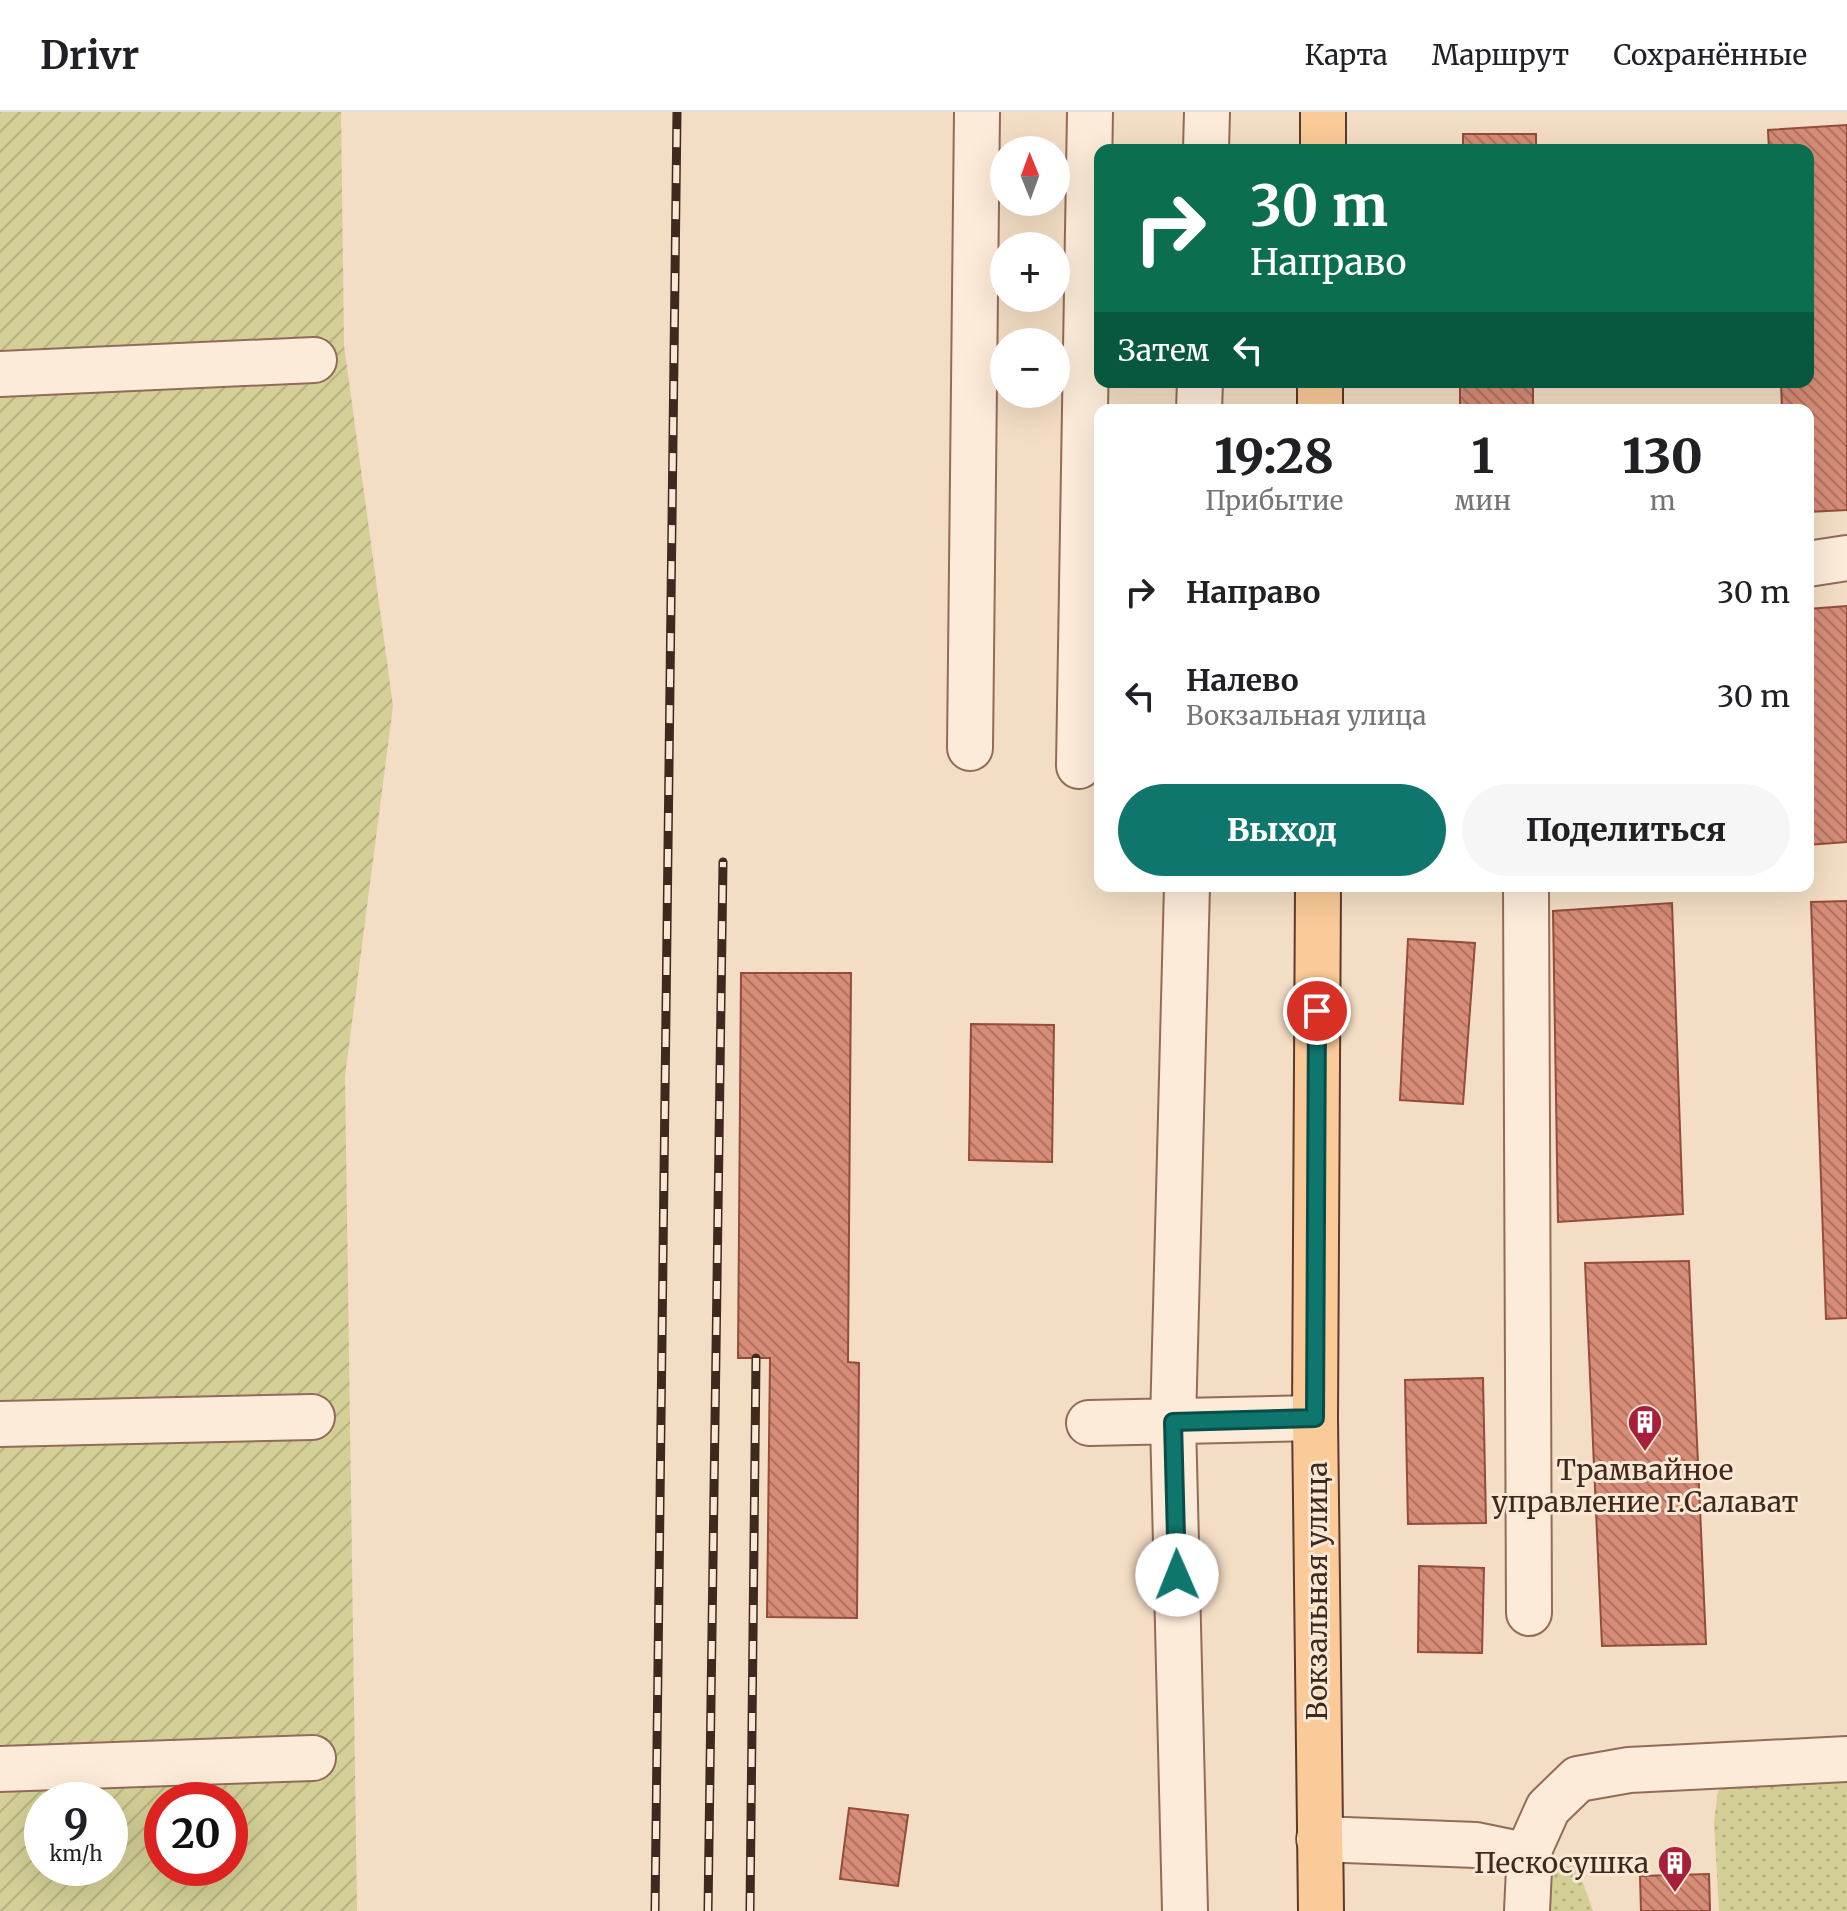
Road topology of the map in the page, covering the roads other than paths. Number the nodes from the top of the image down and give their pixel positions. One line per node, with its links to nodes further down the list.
1 (977, 112): 12 (street)
2 (1090, 112): 11 (street)
3 (1207, 112): 5 (street)
4 (1323, 112): 6 (main road)
5 (1206, 144)
6 (1323, 144)
7 (314, 360): 8 (street)
8 (0, 374)
9 (1847, 558): 10 (street)
10 (1814, 563)
11 (1091, 649): 13 (street)
12 (970, 748)
13 (1079, 766)
14 (1187, 892): 19 (street)
15 (1318, 892): 18 (main road, Вокзальная улица)
16 (1526, 892): 22 (street)
17 (312, 1417): 21 (street)
18 (1315, 1418): 19 (street); 26 (main road, Вокзальная улица)
19 (1173, 1422): 20 (street); 28 (street)
20 (1089, 1423)
21 (0, 1424)
22 (1529, 1613)
23 (313, 1758): 25 (street)
24 (1847, 1759): 27 (street)
25 (0, 1769)
26 (1319, 1839): 27 (street); 29 (main road, Вокзальная улица)
27 (1529, 1856): 30 (street)
28 (1185, 1911)
29 (1321, 1911)
30 (1527, 1911)

